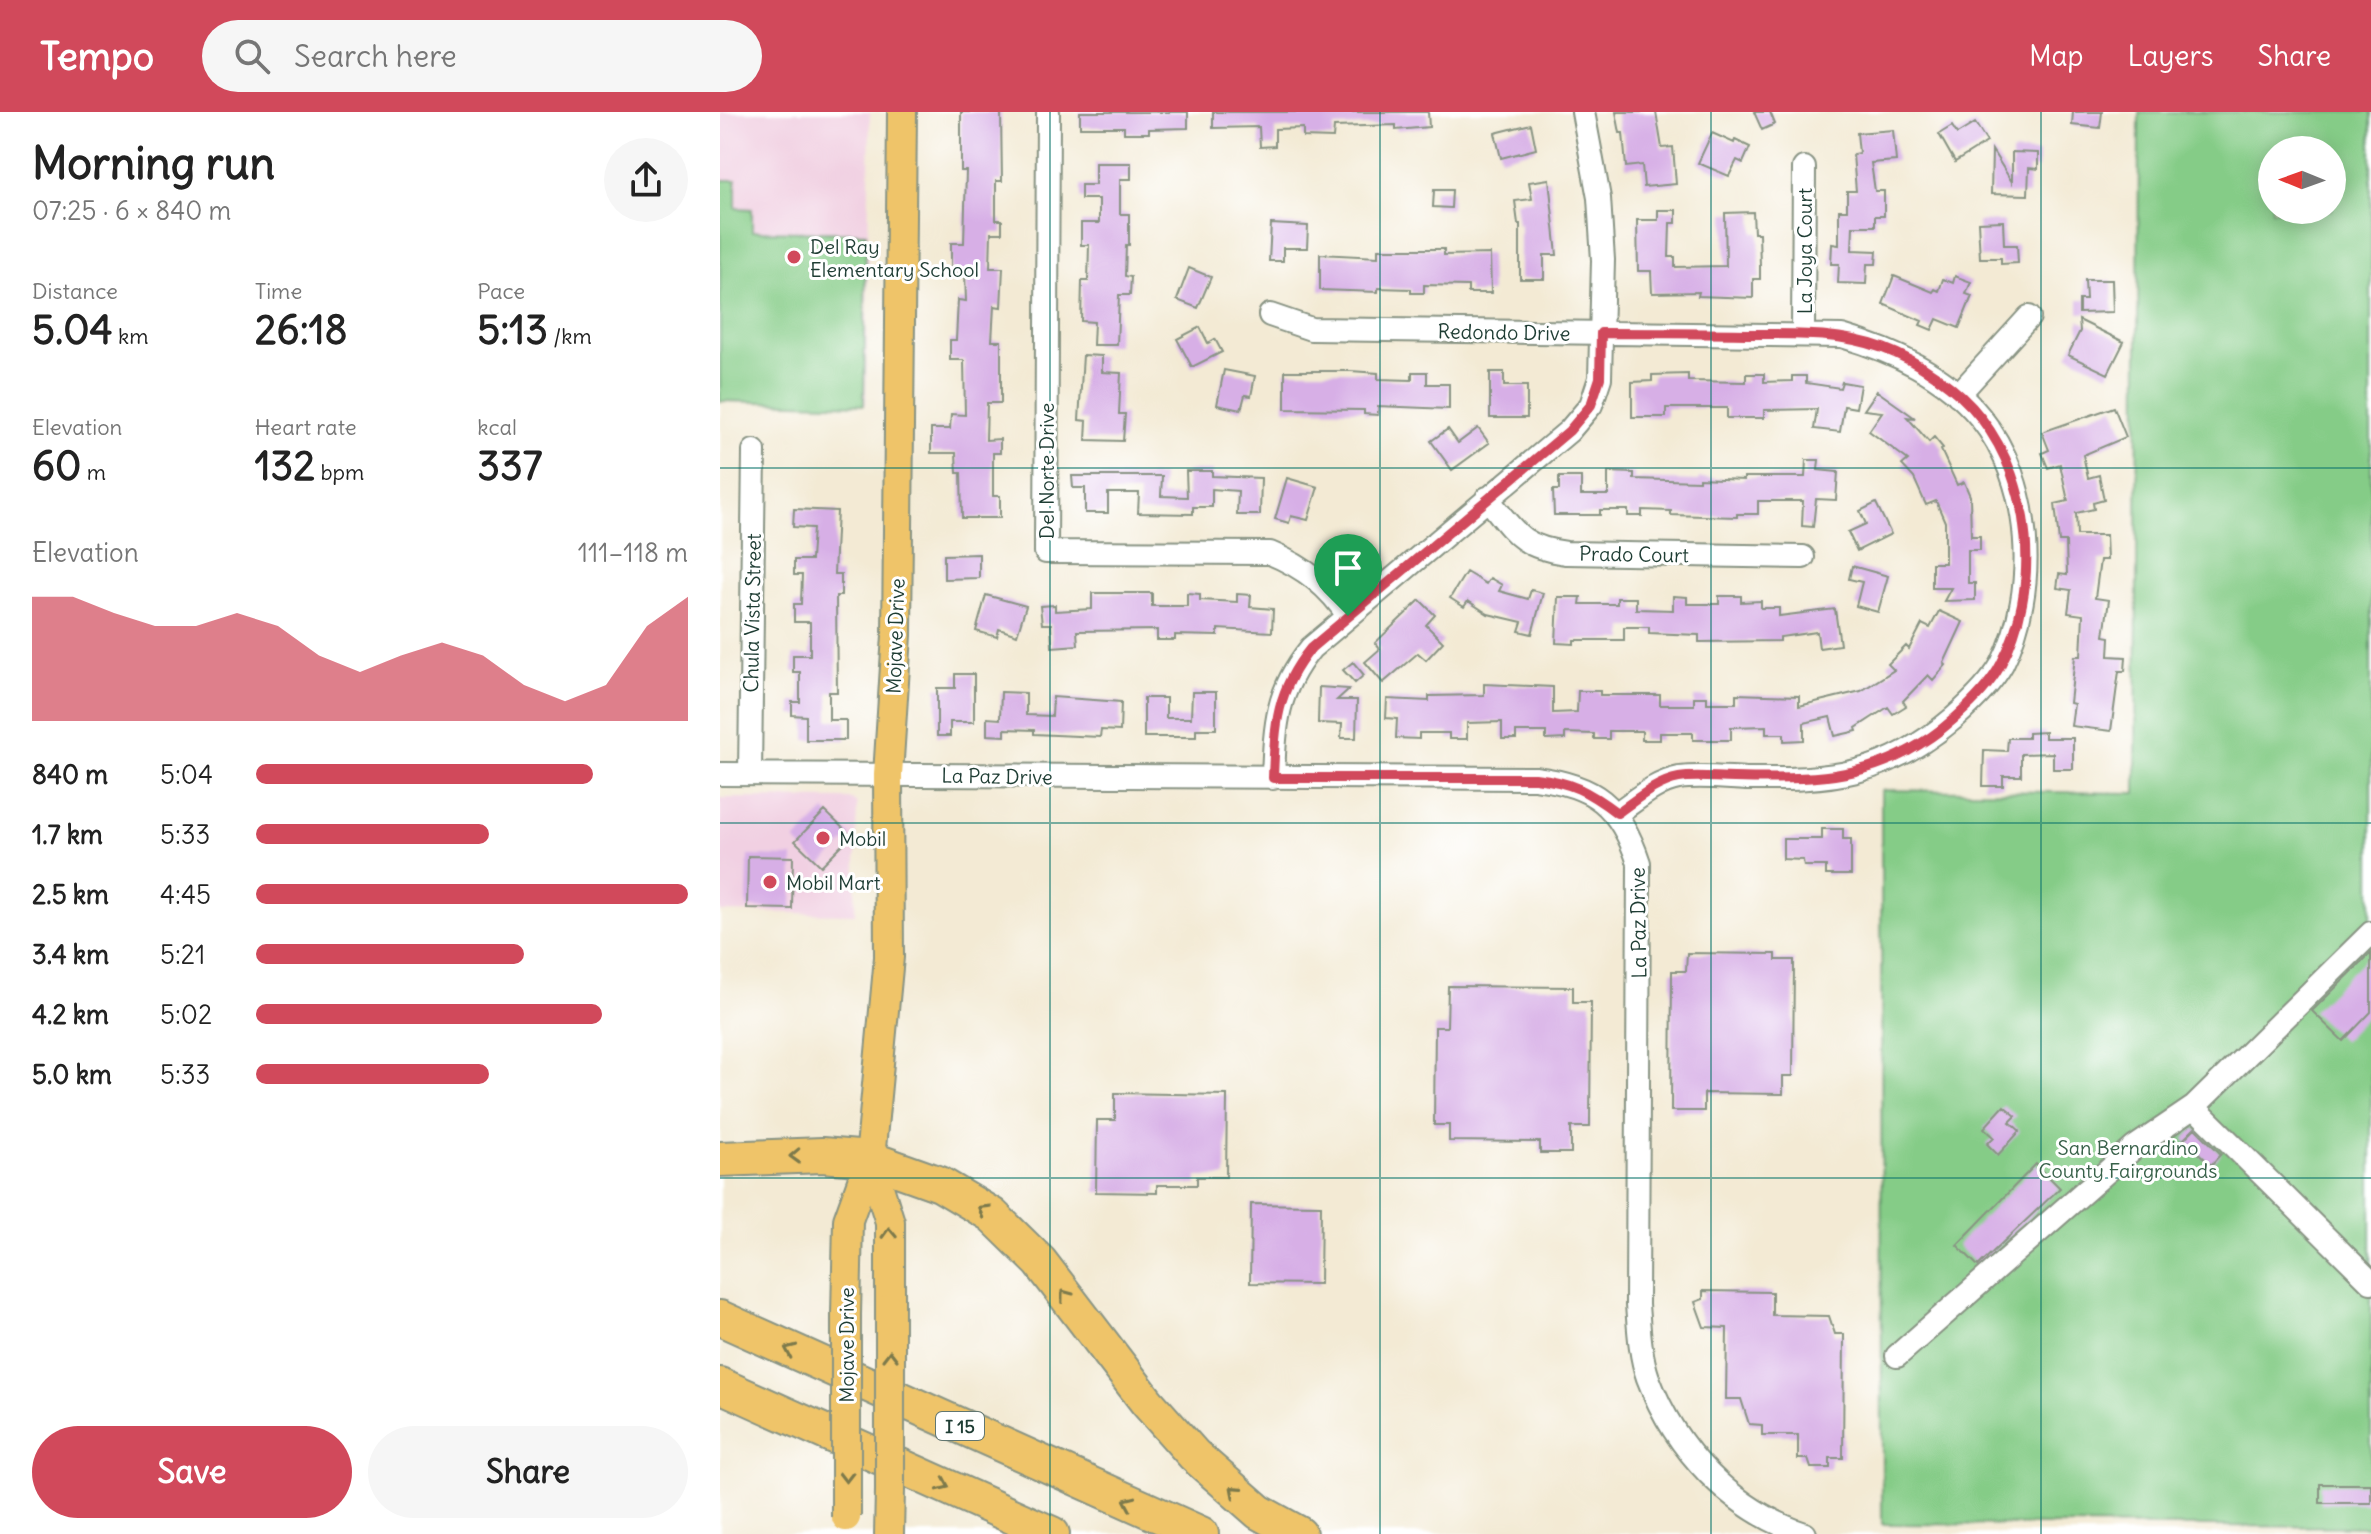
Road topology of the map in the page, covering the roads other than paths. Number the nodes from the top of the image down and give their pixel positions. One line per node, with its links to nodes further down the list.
1 (902, 112): 16 (main road, Mojave Drive)
2 (1048, 112): 13 (street, Del Norte Drive)
3 (1583, 112): 7 (street)
4 (1804, 168): 8 (street, La Joya Court)
5 (1270, 315): 7 (street, Redondo Drive)
6 (2029, 317): 9 (street)
7 (1601, 333): 8 (street, Redondo Drive); 11 (street)
8 (1803, 334): 9 (street, Redondo Drive)
9 (1958, 395): 18 (street, Redondo Drive)
10 (754, 451): 15 (street, Chula Vista Street)
11 (1487, 498): 12 (street, Prado Court); 13 (street)
12 (1803, 557)
13 (1348, 616): 17 (street)
14 (720, 774): 15 (street, La Paz Drive)
15 (750, 774): 16 (street, La Paz Drive)
16 (888, 775): 17 (street, La Paz Drive); 22 (main road, Mojave Drive)
17 (1273, 778): 18 (street, La Paz Drive)
18 (1617, 813): 32 (street, La Paz Drive)
19 (2371, 933): 20 (street)
20 (2194, 1107): 23 (street); 25 (street)
21 (720, 1159): 22 (highway, one-way to 21)
22 (870, 1159): 27 (main road, Mojave Drive, one-way to 27, bridge); 28 (main road, Mojave Drive, one-way to 22, bridge); 31 (highway, one-way to 22)
23 (2371, 1282)
24 (720, 1318): 30 (highway, I 15, one-way to 24)
25 (1897, 1356)
26 (720, 1385): 29 (highway, one-way to 29)
27 (847, 1526)
28 (889, 1534)
29 (1052, 1534)
30 (1201, 1534)
31 (1299, 1534)
32 (1805, 1534)

